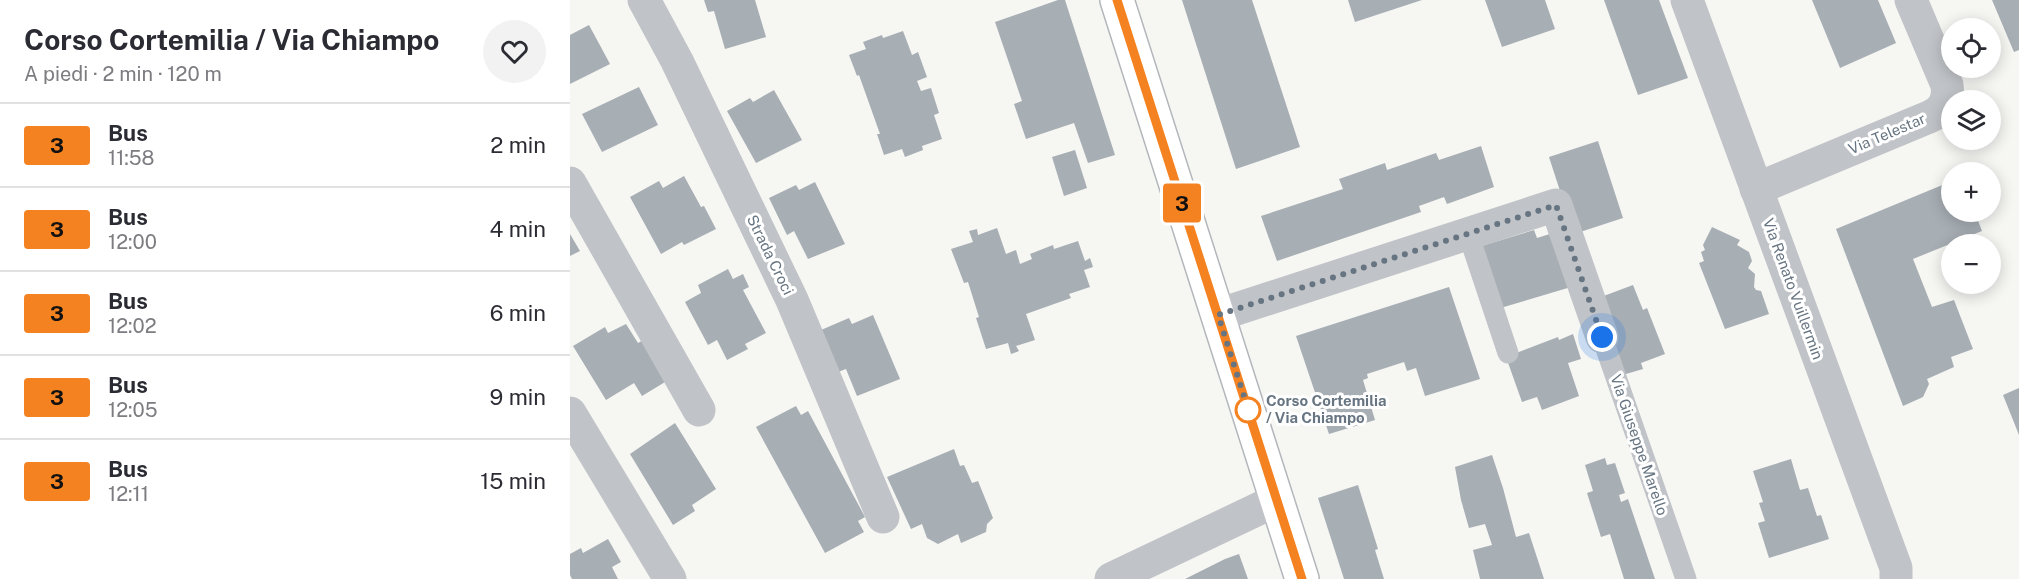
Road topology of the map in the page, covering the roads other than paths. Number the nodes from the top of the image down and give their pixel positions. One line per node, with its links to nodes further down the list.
1 (644, 0): 14 (street, Strada Croci)
2 (1117, 0): 8 (main road)
3 (1687, 0): 6 (street, Via Renato Vuillermin)
4 (1911, 0): 6 (street, Via Telestar)
5 (570, 183): 11 (street)
6 (1756, 189): 19 (street, Via Renato Vuillermin)
7 (1468, 234): 8 (street, Via Giuseppe Marello); 9 (street, Via Giuseppe Marello); 10 (lane)
8 (1218, 315): 13 (main road)
9 (1602, 337): 18 (lane, Via Giuseppe Marello)
10 (1508, 353)
11 (699, 410)
12 (570, 413): 15 (street)
13 (1277, 500): 16 (street); 17 (main road)
14 (883, 517)
15 (670, 579)
16 (1111, 579)
17 (1302, 579)
18 (1686, 579)
19 (1896, 579)

